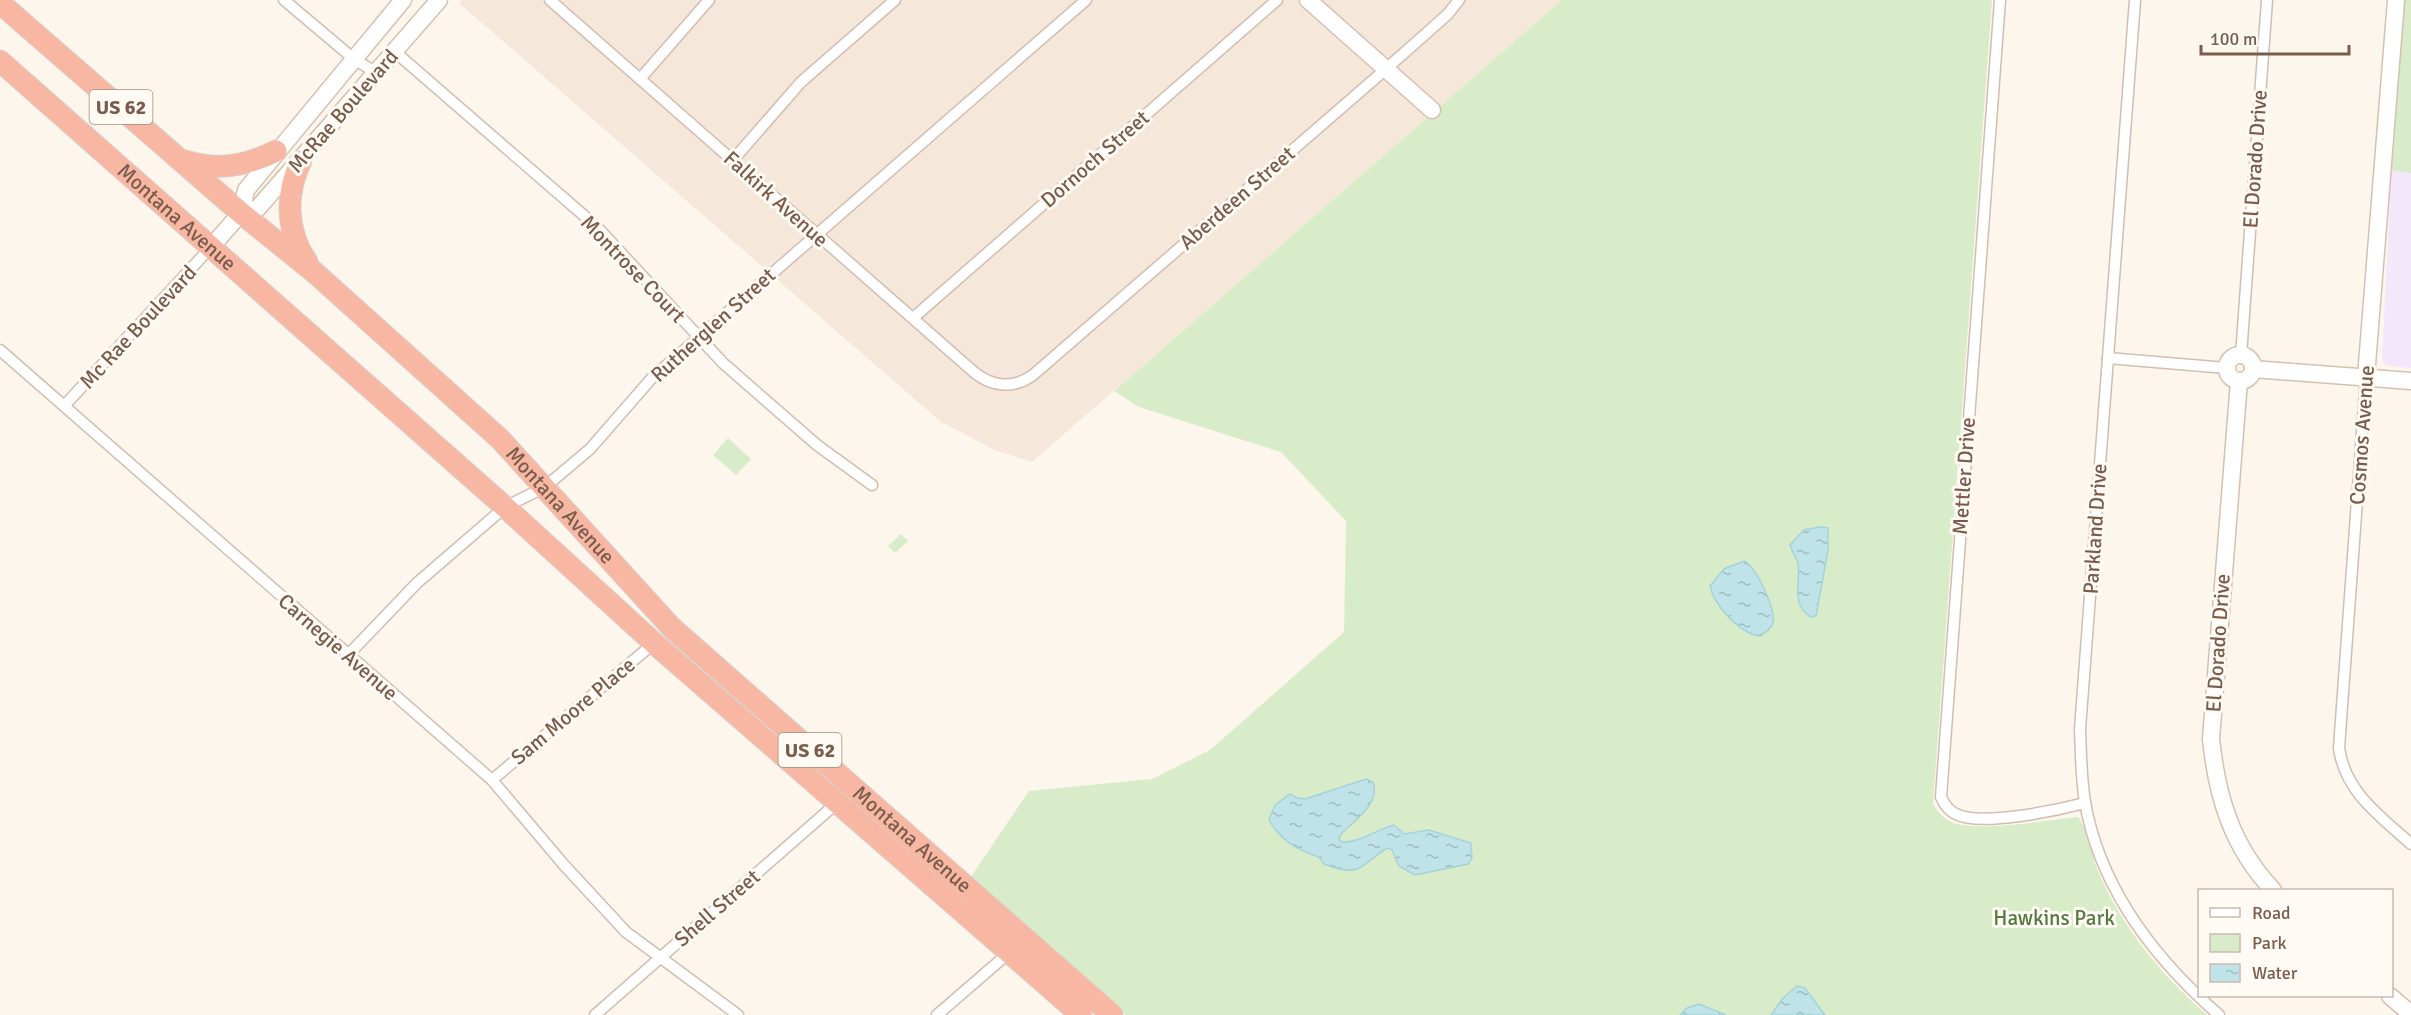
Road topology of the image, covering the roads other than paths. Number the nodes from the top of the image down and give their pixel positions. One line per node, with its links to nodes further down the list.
1 (284, 0): 17 (street)
2 (403, 0): 17 (street, McRae Boulevard)
3 (439, 0): 16 (street, McRae Boulevard)
4 (550, 0): 21 (street, Falkirk Avenue)
5 (709, 0): 21 (street)
6 (895, 0): 25 (street)
7 (1086, 0): 28 (street, Rutherglen Street)
8 (1277, 0): 31 (street, Dornoch Street)
9 (1308, 0): 19 (street)
10 (1459, 0): 19 (street, Aberdeen Street)
11 (2000, 0): 50 (street, Mettler Drive)
12 (2135, 0): 35 (street, Parkland Drive)
13 (2266, 0): 34 (street, El Dorado Drive)
14 (2396, 0): 38 (street, Cosmos Avenue)
15 (0, 3): 24 (highway, Montana Avenue / US 62)
16 (394, 51): 20 (street, McRae Boulevard); 32 (street, Montrose Court)
17 (354, 59): 20 (street); 23 (street, McRae Boulevard)
18 (0, 61): 29 (highway, Montana Avenue / US 62)
19 (1386, 69): 22 (street); 41 (street, Aberdeen Street)
20 (375, 72): 26 (street, McRae Boulevard)
21 (640, 79): 25 (street, Falkirk Avenue)
22 (1432, 110)
23 (276, 151): 24 (highway); 27 (street, McRae Boulevard)
24 (182, 160): 27 (highway, Montana Avenue / US 62)
25 (733, 160): 28 (street, Falkirk Avenue)
26 (301, 161): 27 (street, McRae Boulevard); 30 (highway)
27 (241, 213): 29 (street, McRae Boulevard); 30 (highway, Montana Avenue / US 62)
28 (816, 234): 31 (street, Falkirk Avenue); 32 (street, Rutherglen Street)
29 (211, 247): 42 (street, Mc Rae Boulevard); 45 (highway, Montana Avenue / US 62)
30 (314, 272): 44 (highway, Montana Avenue / US 62)
31 (913, 318): 41 (street, Falkirk Avenue)
32 (698, 337): 43 (street, Montrose Court); 44 (street, Rutherglen Street)
33 (0, 350): 42 (street, Carnegie Avenue)
34 (2241, 355): 36 (street); 37 (street)
35 (2108, 358): 36 (street); 50 (street, Parkland Drive)
36 (2226, 368): 39 (street)
37 (2253, 369): 38 (street); 39 (street)
38 (2366, 377): 40 (street); 51 (street, Cosmos Avenue)
39 (2239, 381): 52 (street, El Dorado Drive)
40 (2411, 381)
41 (1008, 385)
42 (64, 406): 47 (street, Carnegie Avenue)
43 (872, 486)
44 (545, 487): 45 (street, Rutherglen Street); 53 (highway, Montana Avenue / US 62)
45 (505, 507): 46 (highway, Montana Avenue / US 62); 47 (street, Rutherglen Street)
46 (654, 643): 48 (street, Sam Moore Place); 49 (highway, Montana Avenue / US 62)
47 (348, 655): 48 (street, Carnegie Avenue)
48 (492, 780): 54 (street, Carnegie Avenue)
49 (838, 802): 53 (highway, Montana Avenue / US 62); 54 (street, Shell Street)
50 (2085, 803): 55 (street, Parkland Drive)
51 (2411, 844)
52 (2271, 889)
53 (1017, 945): 61 (street); 62 (highway, Montana Avenue / US 62); 63 (highway, Montana Avenue / US 62)
54 (662, 957): 59 (street, Shell Street); 60 (street, Carnegie Avenue)
55 (2198, 995)
56 (2200, 997): 64 (street, Parkland Drive)
57 (2391, 997): 58 (street)
58 (2411, 1014)
59 (595, 1015)
60 (738, 1015)
61 (937, 1015)
62 (1081, 1015)
63 (1112, 1015)
64 (2219, 1015)

